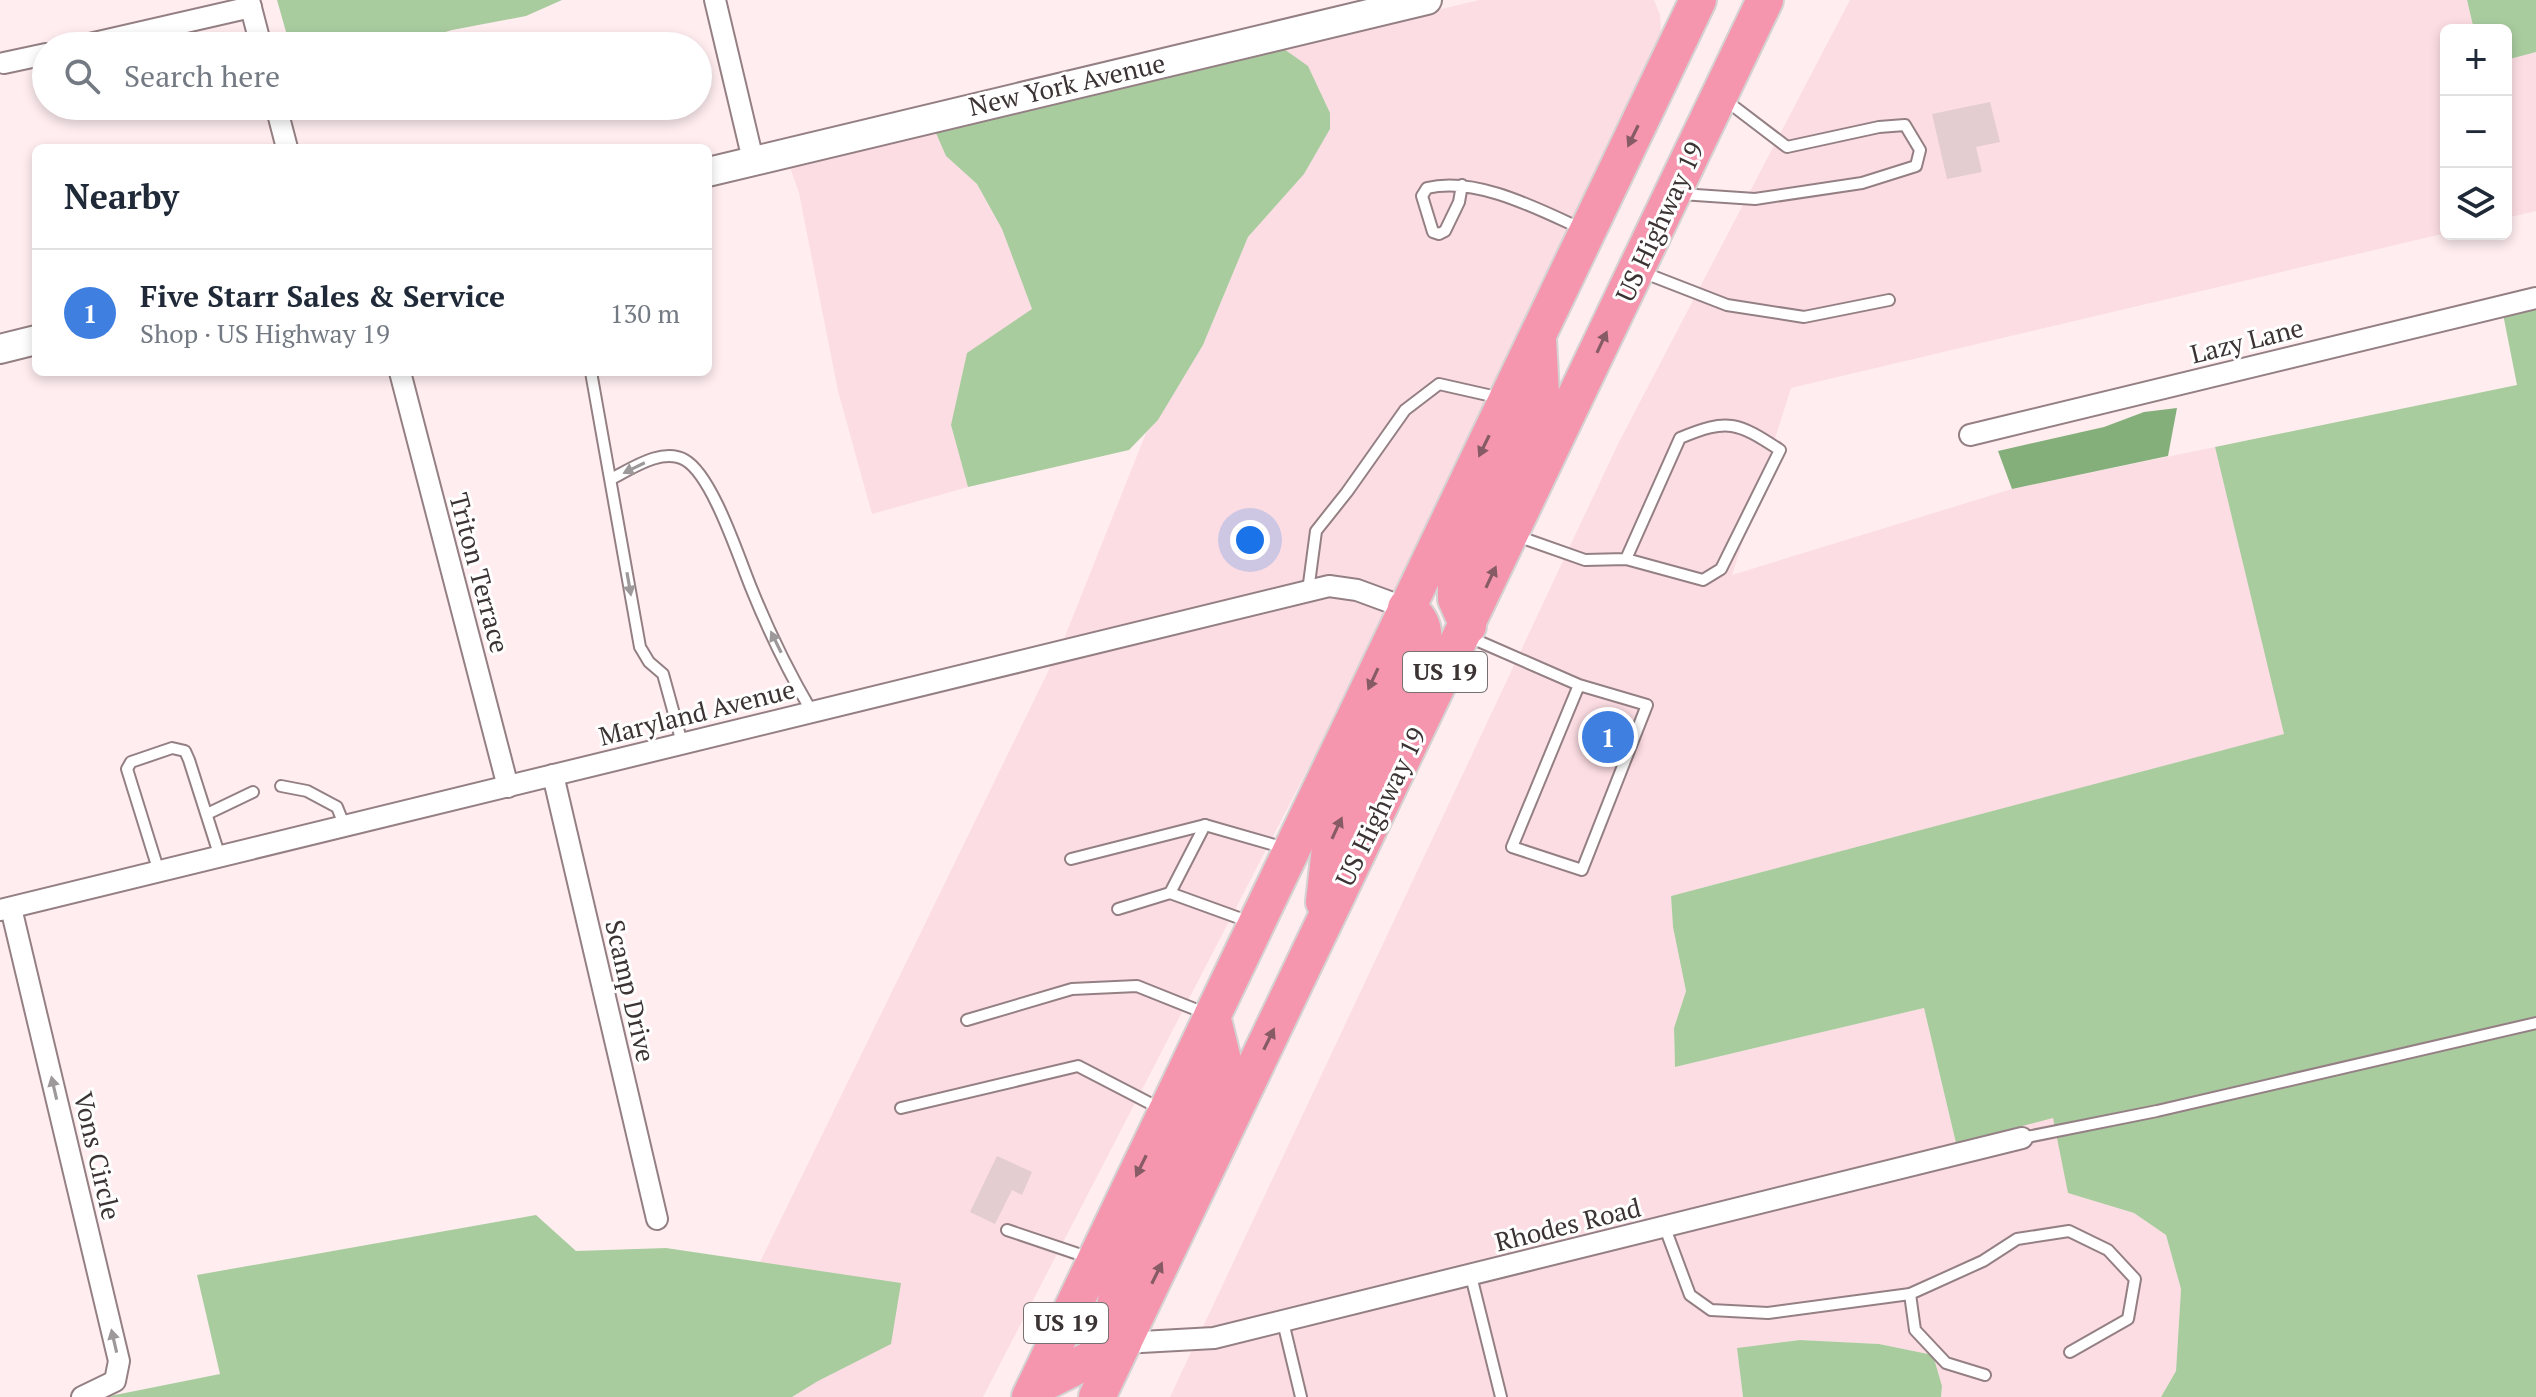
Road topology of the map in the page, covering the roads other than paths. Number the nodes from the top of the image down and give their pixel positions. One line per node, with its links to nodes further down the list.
1 (715, 0): 15 (street)
2 (1427, 0): 15 (street, New York Avenue)
3 (1666, 0): 9 (highway)
4 (1698, 0): 9 (highway, US 19)
5 (1765, 0): 12 (highway, US Highway 19 / US 19)
6 (250, 4): 7 (street); 8 (street)
7 (137, 32)
8 (257, 32)
9 (1673, 52): 19 (highway, US 19, one-way to 19)
10 (32, 57): 11 (street)
11 (4, 63)
12 (1720, 95): 18 (highway, US Highway 19 / US 19); 18 (lane)
13 (280, 120): 14 (street)
14 (286, 144)
15 (753, 160): 16 (street, New York Avenue)
16 (712, 171)
17 (1462, 185): 17 (lane); 19 (lane)
18 (1673, 193): 20 (highway, US Highway 19 / US 19)
19 (1587, 231): 23 (highway, US 19)
20 (1637, 270): 22 (lane); 31 (highway, US Highway 19 / US 19, one-way to 20)
21 (2536, 298): 29 (street, Lazy Lane)
22 (1889, 300)
23 (1538, 334): 28 (highway, US 19); 35 (highway)
24 (32, 341): 25 (street)
25 (0, 349)
26 (401, 376): 41 (street, Triton Terrace)
27 (592, 376): 30 (lane)
28 (1507, 399): 33 (lane); 34 (highway, US 19, one-way to 34)
29 (1970, 435)
30 (611, 479): 37 (lane, one-way to 30); 38 (lane, one-way to 38)
31 (1511, 534): 32 (lane); 35 (highway, US Highway 19 / US 19, one-way to 31)
32 (1626, 559): 32 (lane)
33 (1308, 591): 34 (street, Maryland Avenue); 37 (street, Maryland Avenue)
34 (1406, 608): 46 (highway, US 19, one-way to 46); 54 (highway, one-way to 34)
35 (1465, 630): 36 (lane); 54 (highway, US Highway 19 / US 19)
36 (1579, 685): 36 (lane)
37 (812, 712): 38 (street, Maryland Avenue)
38 (682, 743): 39 (street, Maryland Avenue)
39 (553, 775): 41 (street, Maryland Avenue); 61 (street, Scamp Drive)
40 (281, 786): 45 (lane)
41 (508, 787): 45 (street, Maryland Avenue)
42 (253, 792): 43 (lane)
43 (207, 814): 47 (lane); 49 (lane)
44 (1205, 825): 46 (lane); 48 (lane); 50 (lane)
45 (345, 827): 47 (street, Maryland Avenue)
46 (1291, 850): 53 (highway, US 19)
47 (220, 857): 49 (street, Maryland Avenue)
48 (1071, 859)
49 (159, 872): 51 (street, Maryland Avenue)
50 (1170, 893): 52 (lane); 53 (lane)
51 (5, 909): 72 (street, Vons Circle, one-way to 51)
52 (1118, 909)
53 (1256, 925): 55 (highway, US 19)
54 (1321, 932): 68 (highway, US Highway 19 / US 19, one-way to 54)
55 (1212, 1016): 56 (lane); 59 (highway, US 19); 68 (highway)
56 (967, 1020)
57 (2536, 1023): 60 (lane)
58 (901, 1108): 59 (lane)
59 (1167, 1112): 64 (highway, US 19, one-way to 64)
60 (2022, 1138): 62 (street, Rhodes Road)
61 (657, 1219)
62 (1665, 1228): 65 (street, Rhodes Road); 66 (lane)
63 (1007, 1230): 64 (lane)
64 (1096, 1260): 71 (highway, US 19)
65 (1471, 1276): 67 (street, Rhodes Road); 75 (lane)
66 (1910, 1294): 69 (lane); 70 (lane)
67 (1283, 1322): 68 (street, Rhodes Road); 74 (lane)
68 (1123, 1343): 71 (highway); 73 (highway, US Highway 19 / US 19)
69 (2070, 1352)
70 (1985, 1375)
71 (1033, 1392)
72 (82, 1397)
73 (1097, 1397)
74 (1301, 1397)
75 (1501, 1397)

